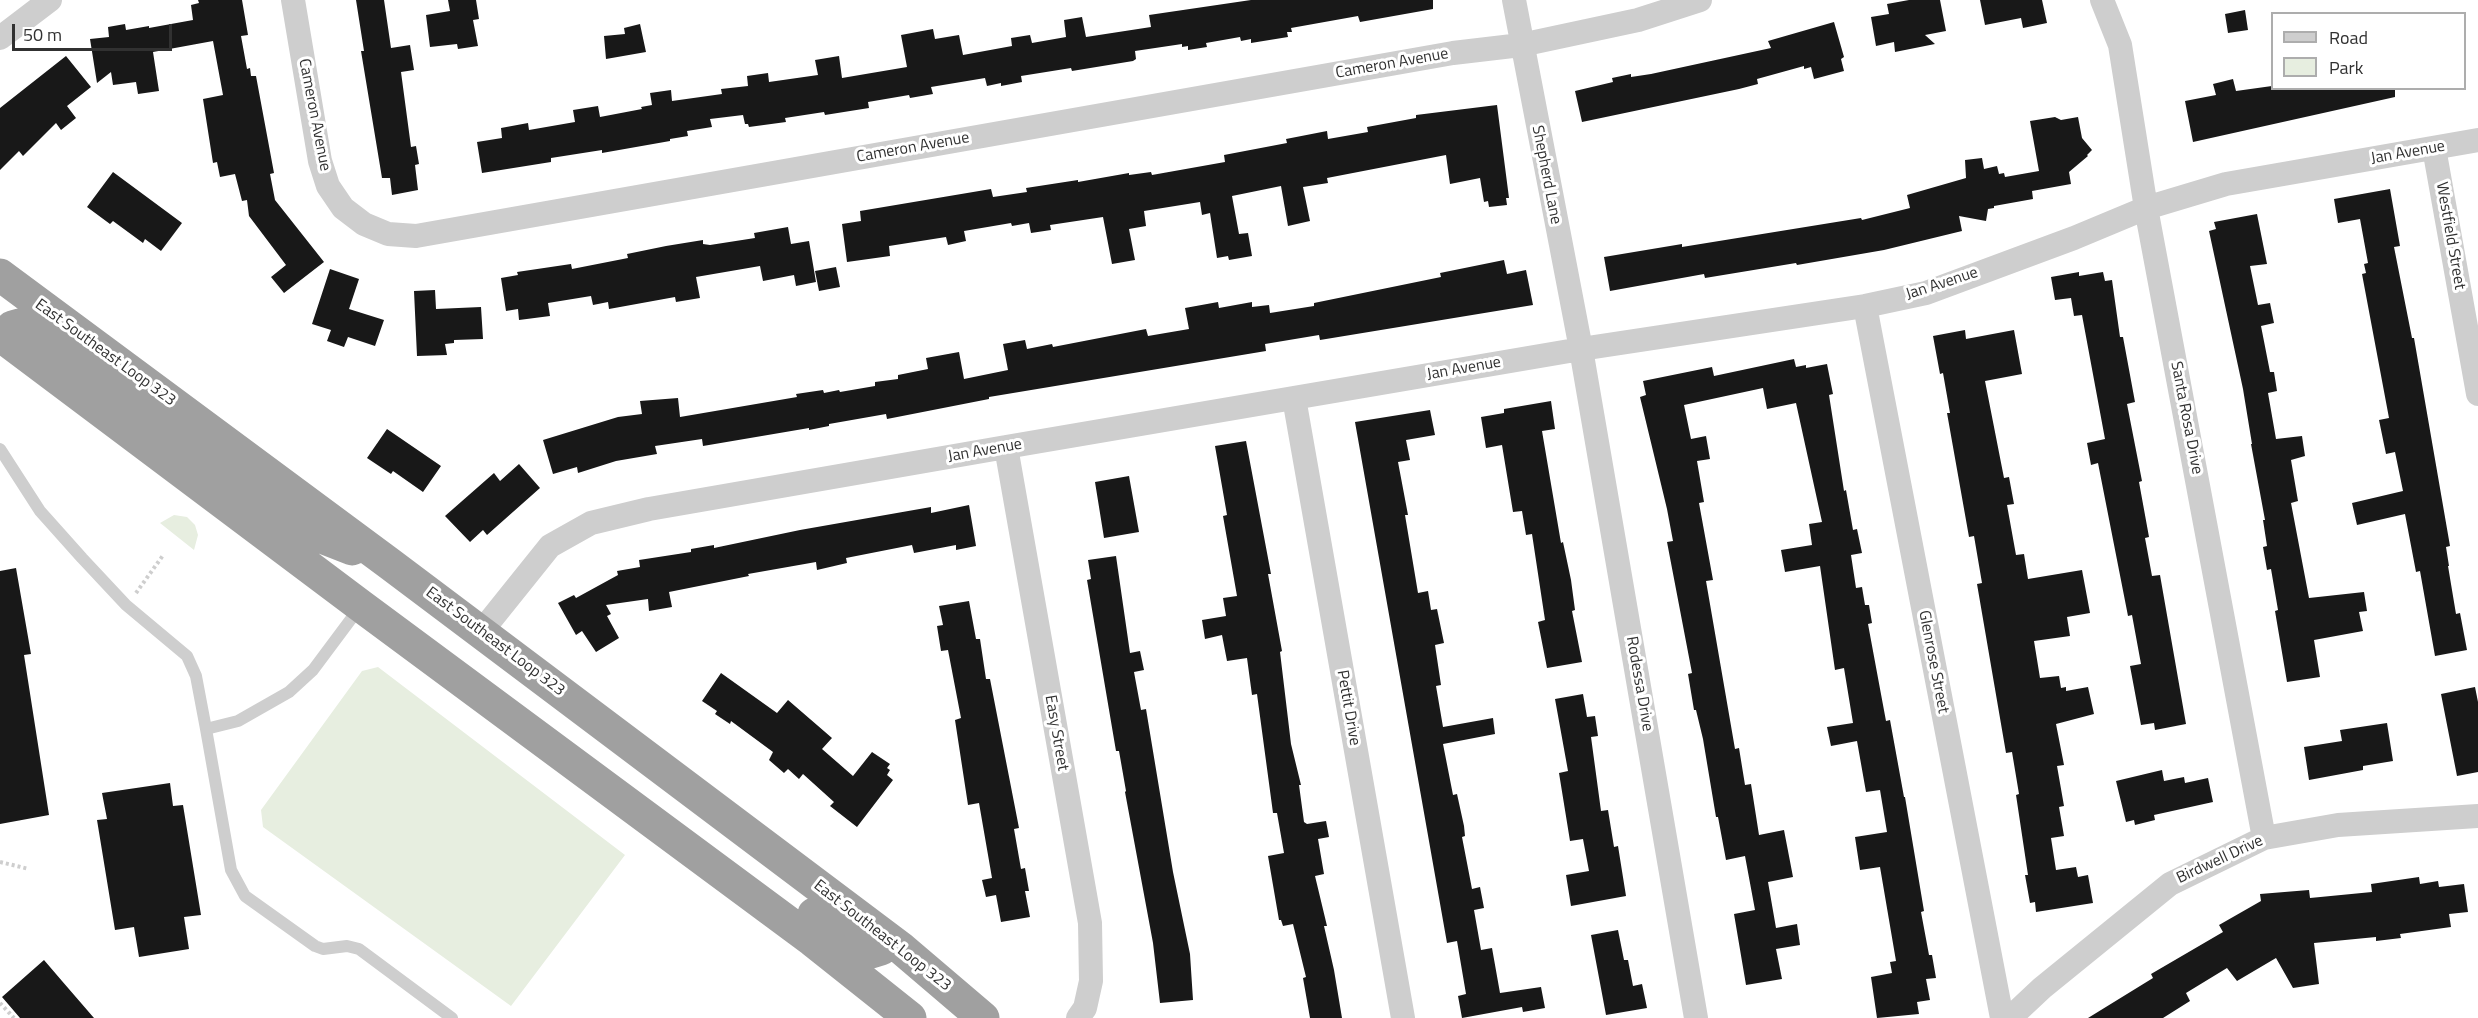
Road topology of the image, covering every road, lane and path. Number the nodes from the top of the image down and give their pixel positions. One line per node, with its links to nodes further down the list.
1 (50, 0): 6 (street)
2 (293, 0): 7 (street, Cameron Avenue)
3 (1514, 0): 7 (street, Shepherd Lane)
4 (1700, 0): 7 (street, Cameron Avenue)
5 (2102, 0): 10 (street, Santa Rosa Drive)
6 (2, 32)
7 (1521, 45): 14 (street, Shepherd Lane)
8 (2478, 140): 9 (street, Jan Avenue)
9 (2434, 148): 10 (street, Jan Avenue); 15 (street, Westfield Street)
10 (2146, 208): 12 (street, Jan Avenue); 27 (street, Santa Rosa Drive)
11 (0, 276): 20 (highway, East Southeast Loop 323)
12 (1865, 306): 14 (street, Jan Avenue); 39 (street, Glenrose Street)
13 (2, 339): 20 (highway); 22 (highway)
14 (1581, 349): 16 (street, Jan Avenue); 38 (street, Rodessa Drive)
15 (2478, 394)
16 (1294, 398): 17 (street, Jan Avenue); 37 (street, Pettit Drive)
17 (1006, 447): 23 (street, Jan Avenue); 36 (street, Easy Street)
18 (0, 449): 21 (lane)
19 (164, 554): 21 (path)
20 (390, 564): 23 (highway, East Southeast Loop 323)
21 (126, 605): 24 (lane)
22 (361, 606): 24 (lane); 25 (highway)
23 (481, 632): 30 (highway, East Southeast Loop 323)
24 (206, 729): 33 (lane)
25 (547, 742): 30 (highway); 34 (highway)
26 (2478, 816): 27 (street, Birdwell Drive)
27 (2264, 838): 40 (street, Birdwell Drive)
28 (0, 862): 29 (path)
29 (29, 869)
30 (884, 936): 35 (highway, East Southeast Loop 323)
31 (0, 1004): 32 (path)
32 (14, 1018)
33 (452, 1018)
34 (910, 1018)
35 (983, 1018)
36 (1078, 1018)
37 (1403, 1018)
38 (1696, 1018)
39 (2002, 1018)
40 (2010, 1018)

